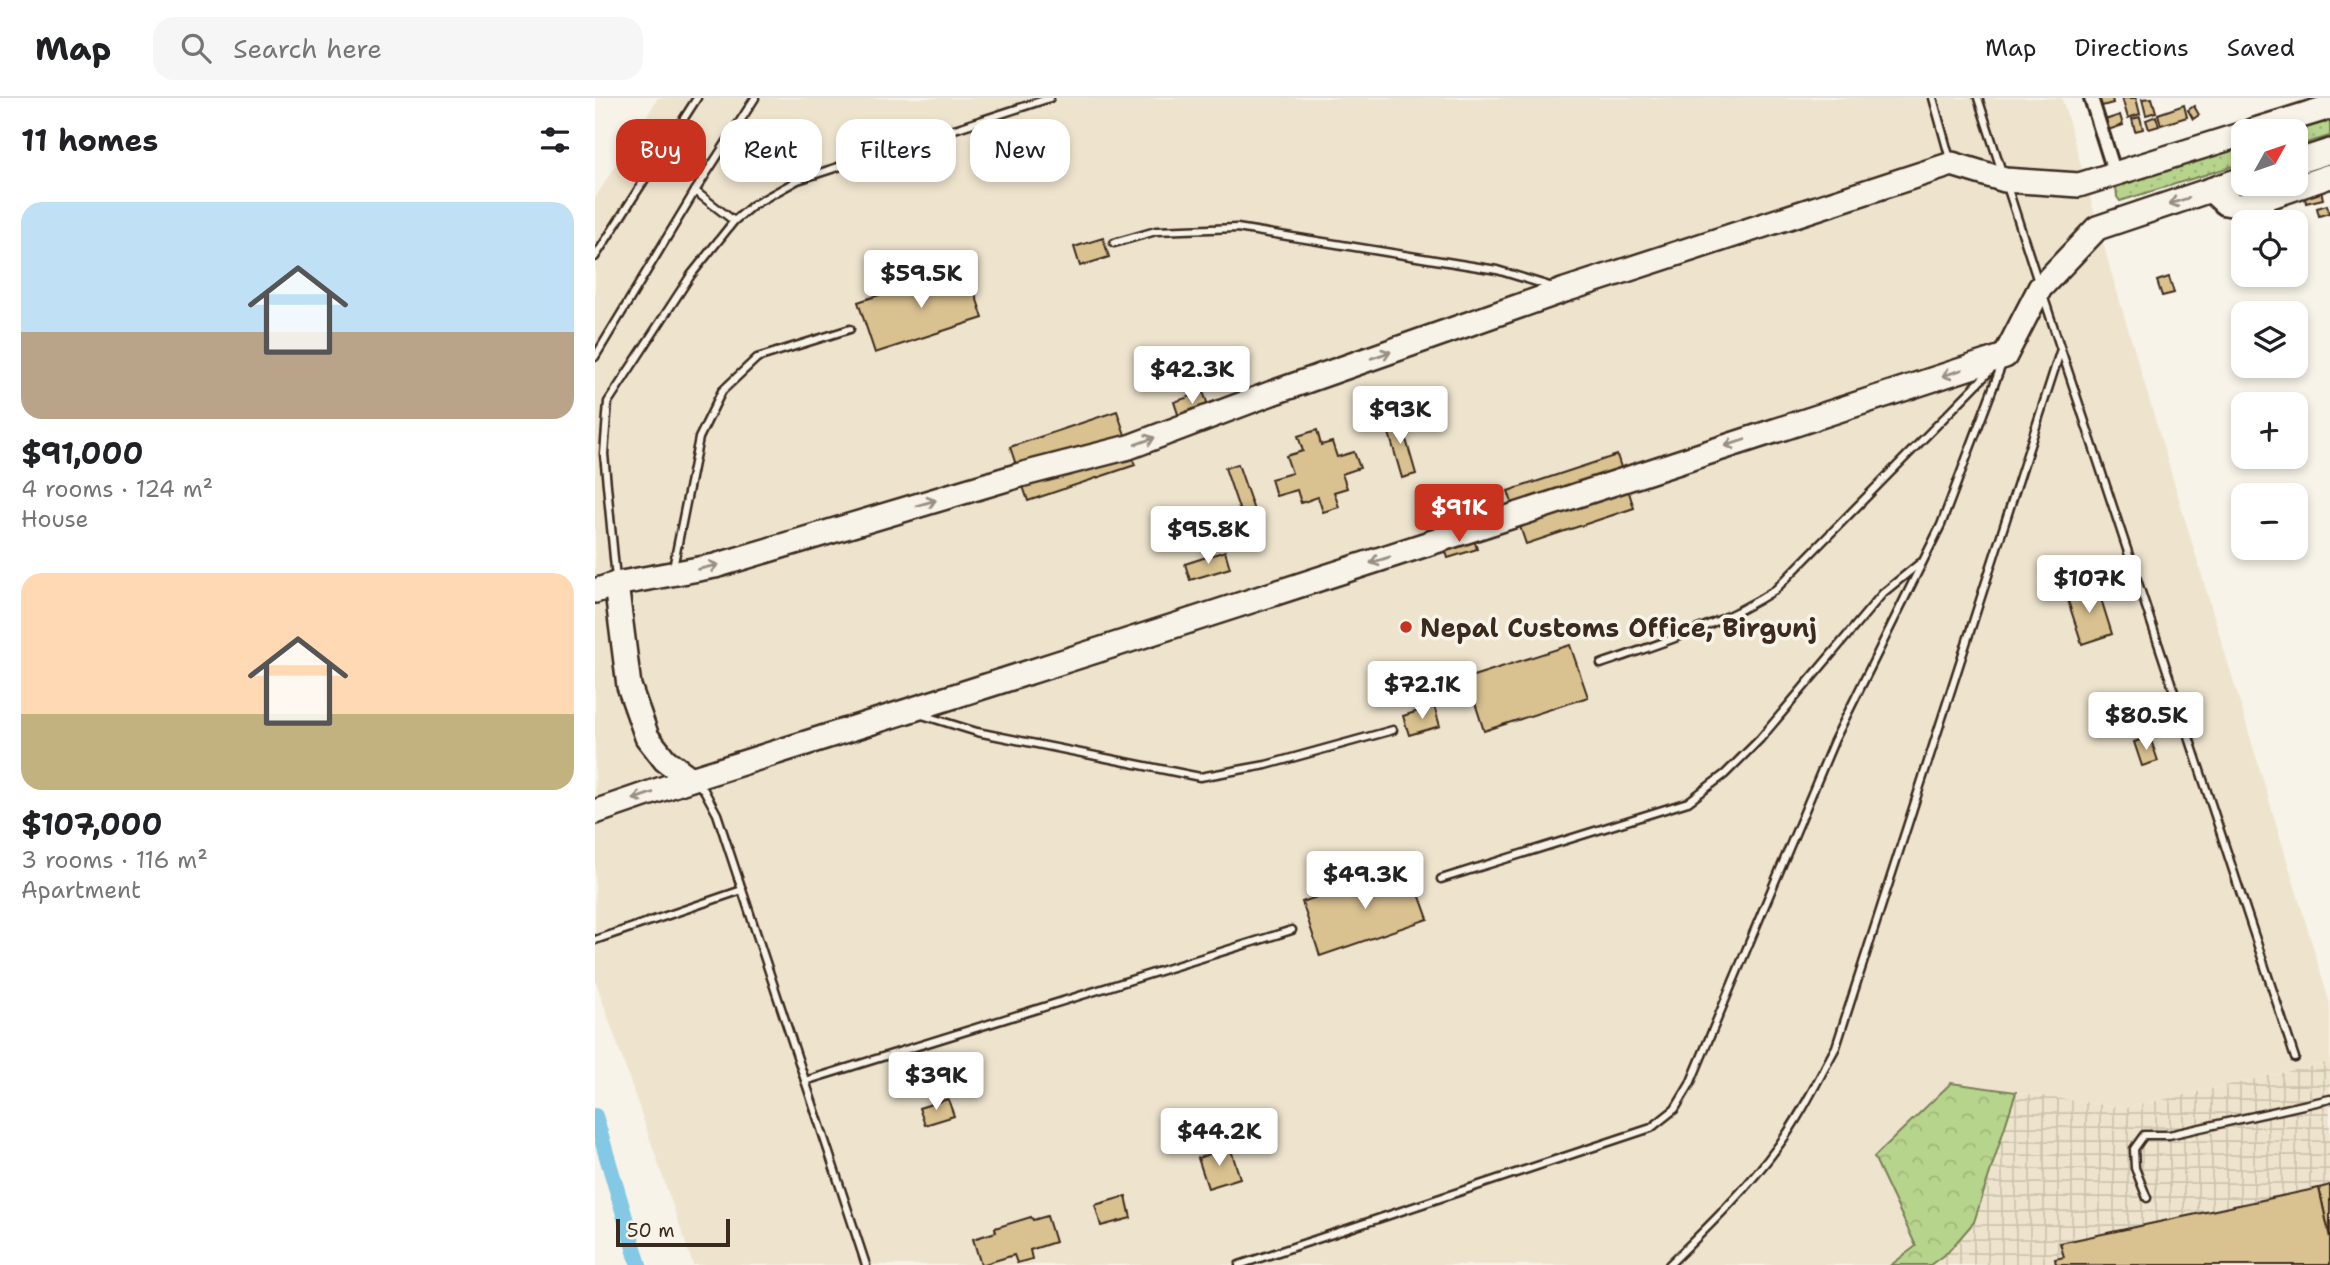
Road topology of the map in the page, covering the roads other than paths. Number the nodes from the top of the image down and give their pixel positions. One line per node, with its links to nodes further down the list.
1 (697, 98): 21 (lane)
2 (755, 98): 18 (lane)
3 (1049, 98): 19 (lane)
4 (1933, 98): 12 (lane)
5 (1978, 98): 15 (lane)
6 (2091, 98): 13 (street)
7 (2330, 107): 8 (highway)
8 (2291, 119)
9 (2231, 138): 13 (highway)
10 (2330, 151): 11 (highway)
11 (2308, 158)
12 (1952, 164): 15 (highway); 23 (highway)
13 (2115, 174): 15 (highway)
14 (2330, 176): 17 (highway)
15 (2005, 180): 22 (lane)
16 (2231, 183): 17 (highway)
17 (2211, 190): 22 (highway, one-way to 22)
18 (695, 191): 19 (lane); 27 (lane)
19 (734, 220): 28 (lane)
20 (1114, 243): 23 (lane)
21 (595, 257)
22 (2041, 288): 25 (lane); 26 (highway)
23 (1565, 290): 31 (highway, one-way to 23)
24 (850, 330): 31 (lane)
25 (2061, 350): 42 (lane); 48 (lane)
26 (2005, 356): 30 (lane); 33 (lane); 34 (highway, one-way to 34)
27 (595, 357)
28 (604, 454): 29 (lane); 32 (lane)
29 (595, 457)
30 (1924, 559): 38 (lane); 47 (lane)
31 (672, 575): 32 (highway)
32 (606, 588): 36 (highway)
33 (1601, 664)
34 (910, 711): 35 (lane); 36 (highway)
35 (1393, 730)
36 (691, 779): 37 (highway, one-way to 37); 39 (lane)
37 (595, 812)
38 (1441, 879)
39 (742, 890): 41 (lane); 43 (lane)
40 (1292, 930): 43 (lane)
41 (595, 940)
42 (2295, 1058)
43 (805, 1081): 46 (lane)
44 (2330, 1099): 45 (lane)
45 (2147, 1199)
46 (866, 1265)
47 (1239, 1265)
48 (1669, 1265)

